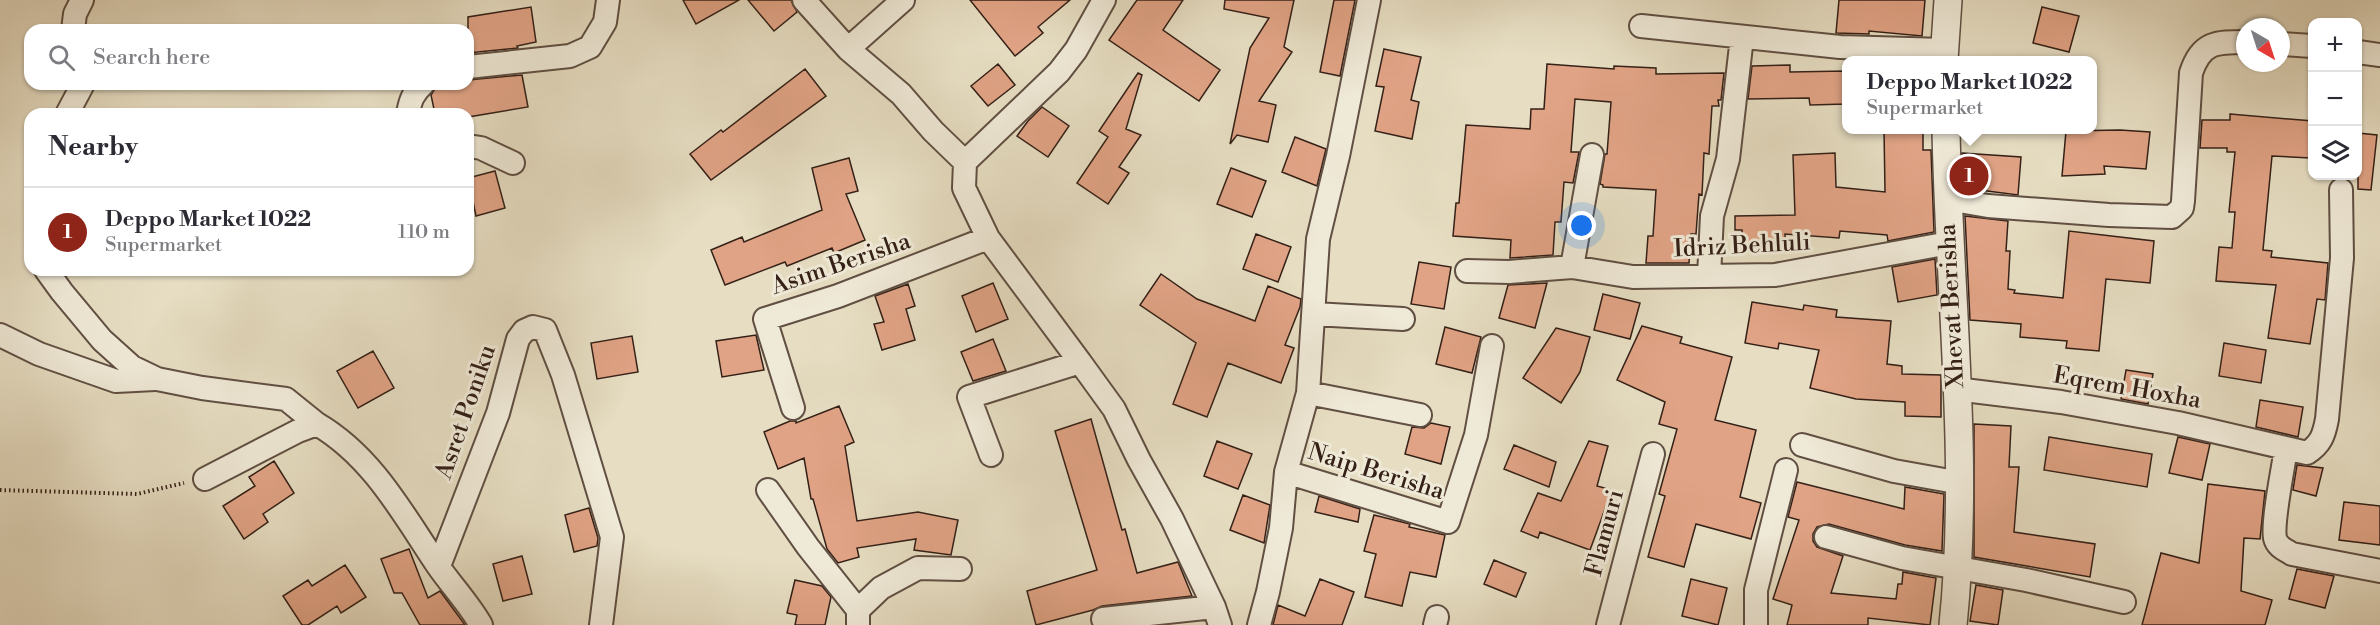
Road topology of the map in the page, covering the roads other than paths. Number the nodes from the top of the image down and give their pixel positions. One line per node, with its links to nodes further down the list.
1 (82, 0): 8 (street)
2 (608, 0): 18 (street)
3 (804, 0): 14 (street)
4 (903, 0): 14 (street)
5 (1104, 0): 26 (street)
6 (1368, 0): 36 (street, Naip Berisha)
7 (1948, 0): 16 (street)
8 (74, 24)
9 (1641, 26): 10 (street)
10 (1742, 38): 16 (street); 35 (street)
11 (2236, 42): 29 (street)
12 (2290, 45): 13 (street)
13 (2308, 46)
14 (848, 49): 26 (street)
15 (2362, 53): 17 (street)
16 (1944, 55)
17 (2380, 55)
18 (474, 67)
19 (80, 90): 21 (street)
20 (417, 90): 22 (street)
21 (70, 108)
22 (409, 108)
23 (1946, 134): 29 (street, Xhevat Berisha)
24 (474, 147): 27 (street)
25 (1592, 155): 32 (street)
26 (965, 162): 30 (street)
27 (513, 163)
28 (2341, 190): 48 (street, Eqrem Hoxha)
29 (1947, 200): 31 (street, Xhevat Berisha)
30 (988, 238): 40 (street); 44 (street, Asim Berisha)
31 (1949, 243): 35 (street, Idriz Behluli); 42 (street, Xhevat Berisha)
32 (1572, 267): 33 (street, Idriz Behluli); 35 (street, Idriz Behluli)
33 (1467, 271)
34 (50, 276): 41 (street)
35 (1709, 276)
36 (1314, 314): 37 (street); 43 (street, Naip Berisha)
37 (1403, 320)
38 (0, 335): 41 (street)
39 (1492, 346): 52 (street, Naip Berisha)
40 (1080, 362): 50 (street); 62 (street)
41 (157, 379): 46 (street)
42 (1956, 389): 48 (street, Eqrem Hoxha); 54 (street, Xhevat Berisha)
43 (1308, 393): 45 (street); 52 (street, Naip Berisha)
44 (793, 408)
45 (1420, 415)
46 (317, 424): 53 (street); 57 (street)
47 (1802, 445): 54 (street)
48 (2286, 449): 60 (street)
49 (1653, 454): 68 (street, Flamuri)
50 (991, 455)
51 (1786, 470): 69 (street)
52 (1286, 472): 67 (street, Naip Berisha)
53 (205, 479)
54 (1961, 483): 59 (street, Xhevat Berisha)
55 (768, 490): 63 (street)
56 (1826, 537): 59 (street)
57 (439, 566): 65 (street); 66 (street, Asret Poniku)
58 (960, 569): 63 (street)
59 (1959, 569): 61 (street); 70 (street, Xhevat Berisha)
60 (2380, 571)
61 (2124, 602)
62 (1217, 616): 64 (street)
63 (858, 617)
64 (1103, 619)
65 (481, 625)
66 (601, 625)
67 (1259, 625)
68 (1608, 625)
69 (1756, 625)
70 (1953, 625)

